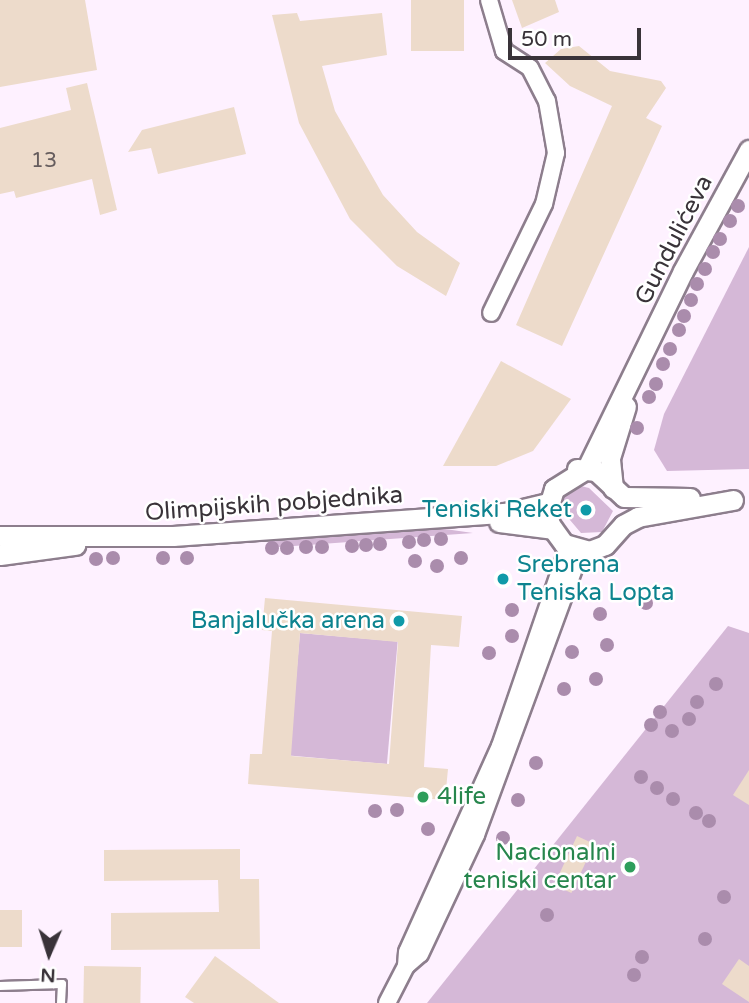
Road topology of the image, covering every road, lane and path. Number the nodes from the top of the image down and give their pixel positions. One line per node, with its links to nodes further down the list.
1 (489, 0): 3 (street)
2 (749, 150): 4 (street, Gundulićeva)
3 (491, 313)
4 (646, 352): 5 (street, Gundulićeva); 6 (street, Gundulićeva)
5 (581, 471): 6 (street); 8 (street)
6 (618, 495): 7 (street); 10 (street)
7 (741, 500): 10 (street)
8 (548, 513): 9 (street, Olimpijskih pobjednika); 9 (street, Olimpijskih pobjednika); 13 (street); 14 (street)
9 (439, 518): 12 (street, Olimpijskih pobjednika)
10 (620, 525): 13 (street); 14 (street)
11 (0, 536): 12 (street, Olimpijskih pobjednika)
12 (113, 539): 15 (street, Olimpijskih pobjednika)
13 (600, 542): 14 (street)
14 (574, 550): 18 (street)
15 (0, 555)
16 (0, 986): 17 (lane)
17 (61, 1003)
18 (387, 1003)

